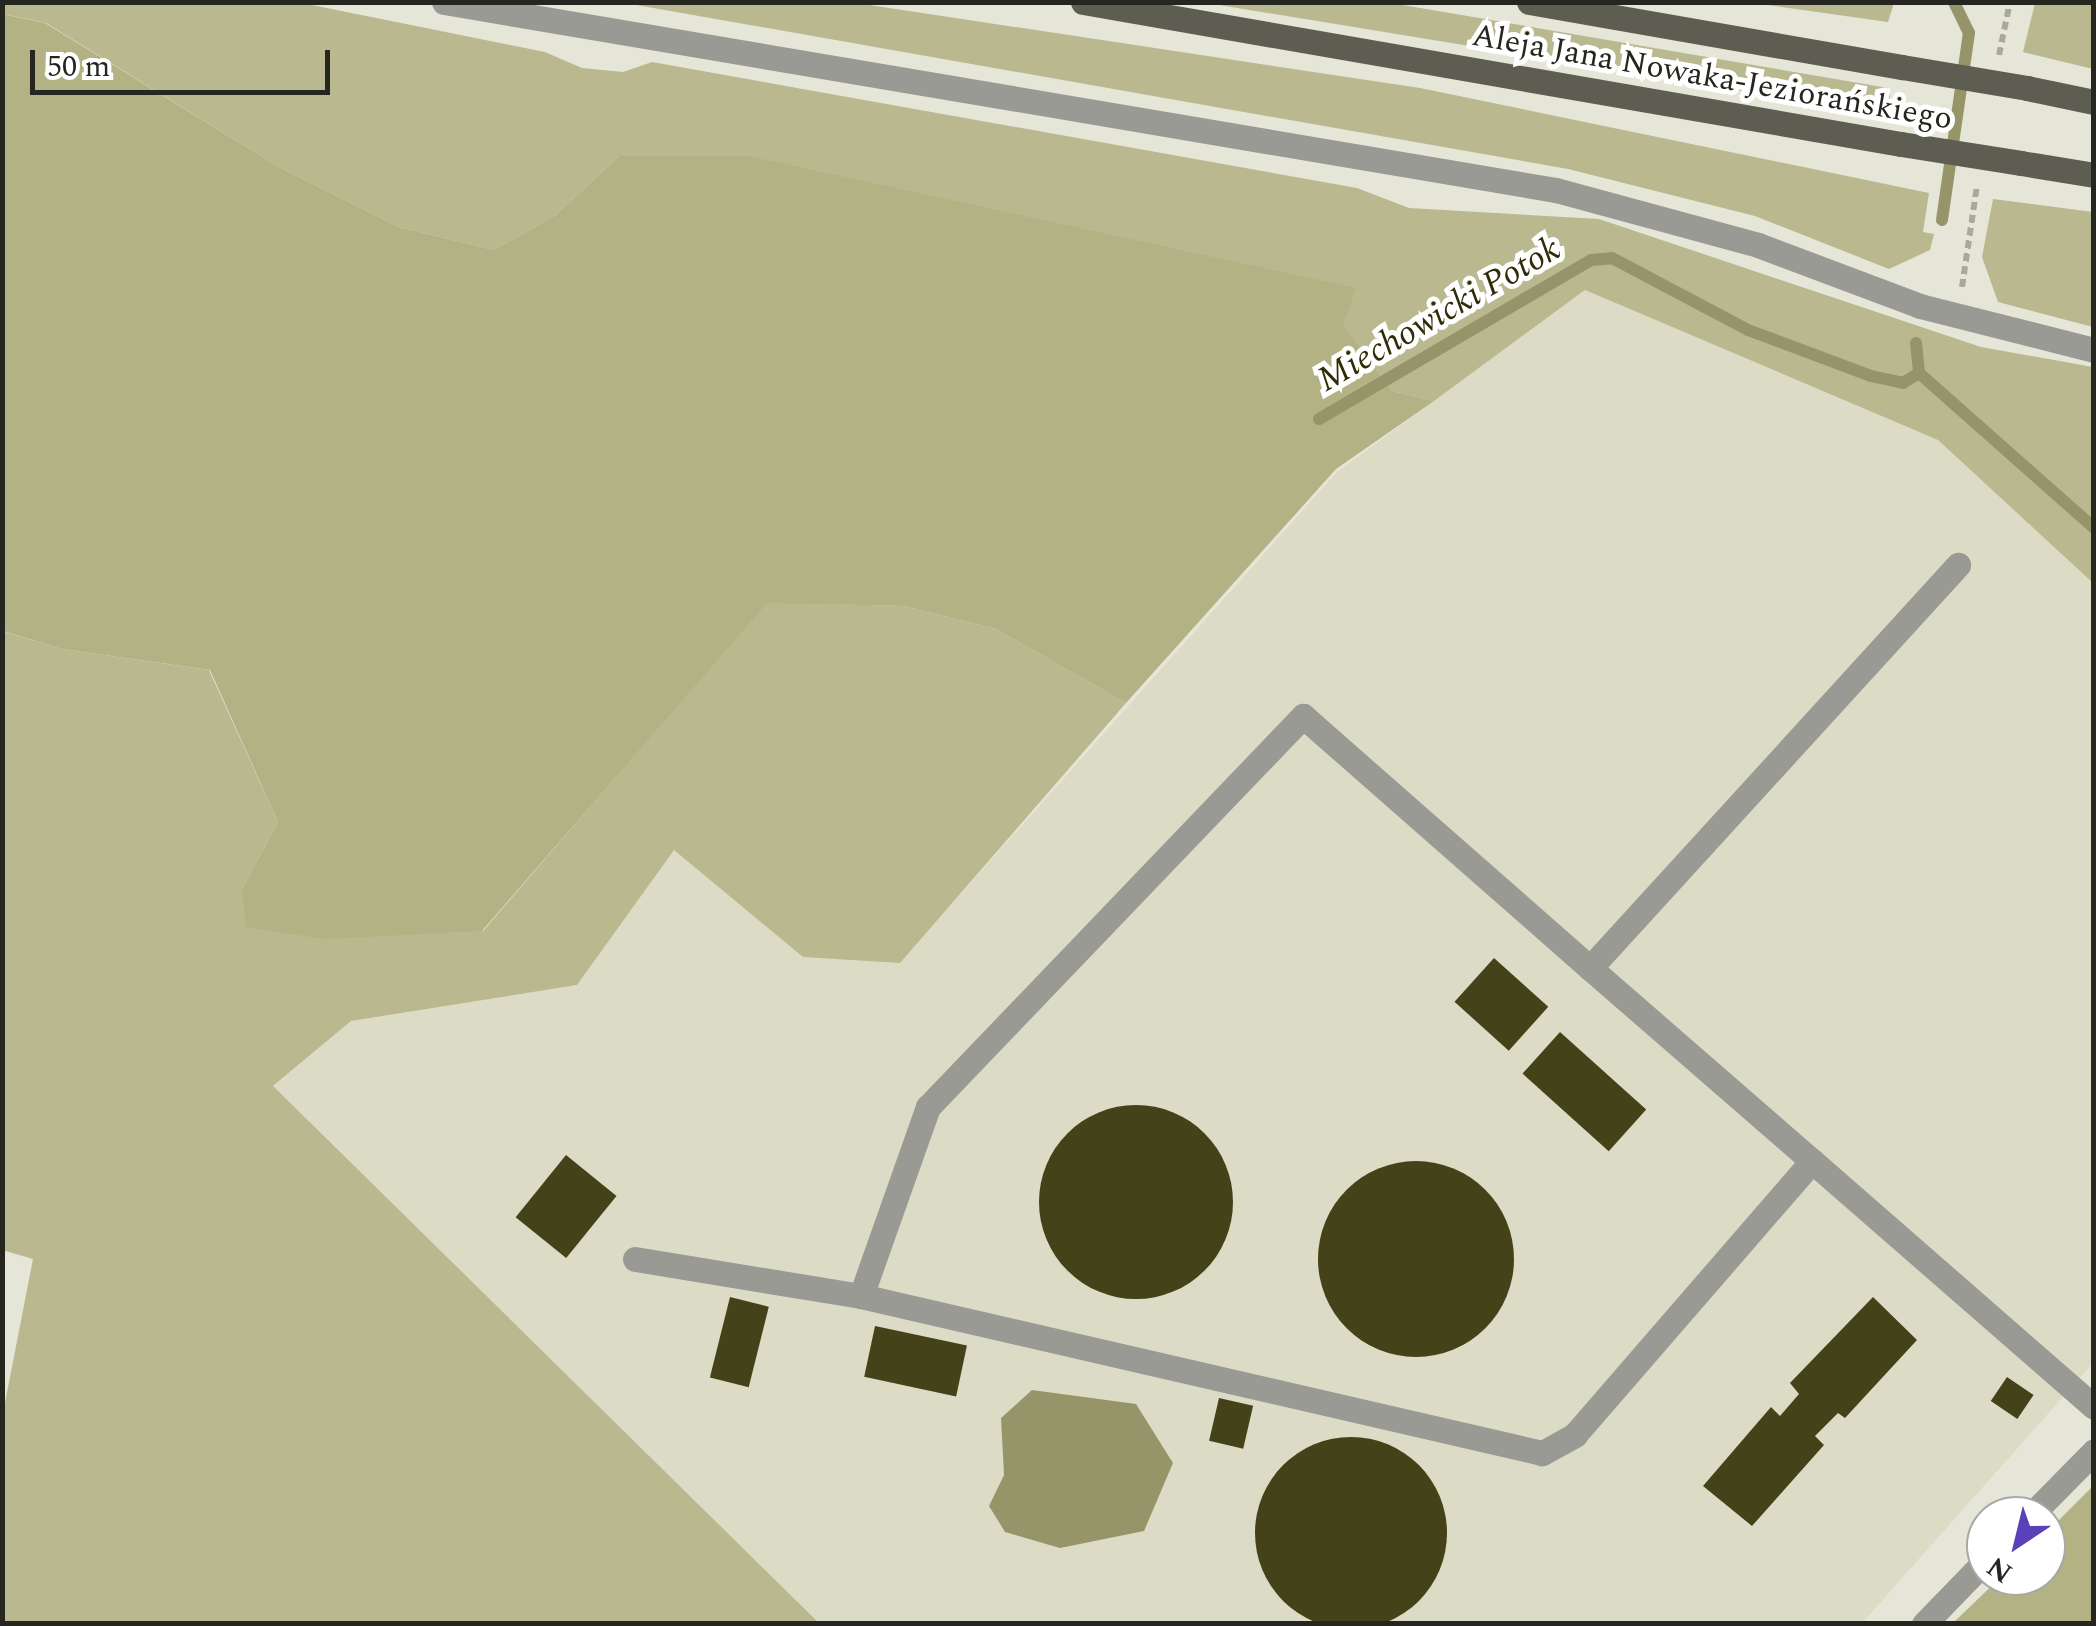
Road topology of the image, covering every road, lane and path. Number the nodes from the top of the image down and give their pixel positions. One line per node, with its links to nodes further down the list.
1 (444, 2): 6 (street)
2 (1083, 2): 5 (main road, Aleja Jana Nowaka-Jeziorańskiego, bridge)
3 (1529, 2): 4 (main road, Aleja Jana Nowaka-Jeziorańskiego, bridge)
4 (2094, 102)
5 (2094, 175)
6 (2094, 350)
7 (1958, 566): 8 (street)
8 (1590, 968): 9 (street); 11 (street)
9 (1812, 1161): 11 (street); 12 (street)
10 (635, 1259): 11 (street)
11 (860, 1296)
12 (2094, 1407)
13 (2094, 1451): 14 (street)
14 (2050, 1496)
15 (1966, 1581): 16 (street)
16 (1924, 1624)

